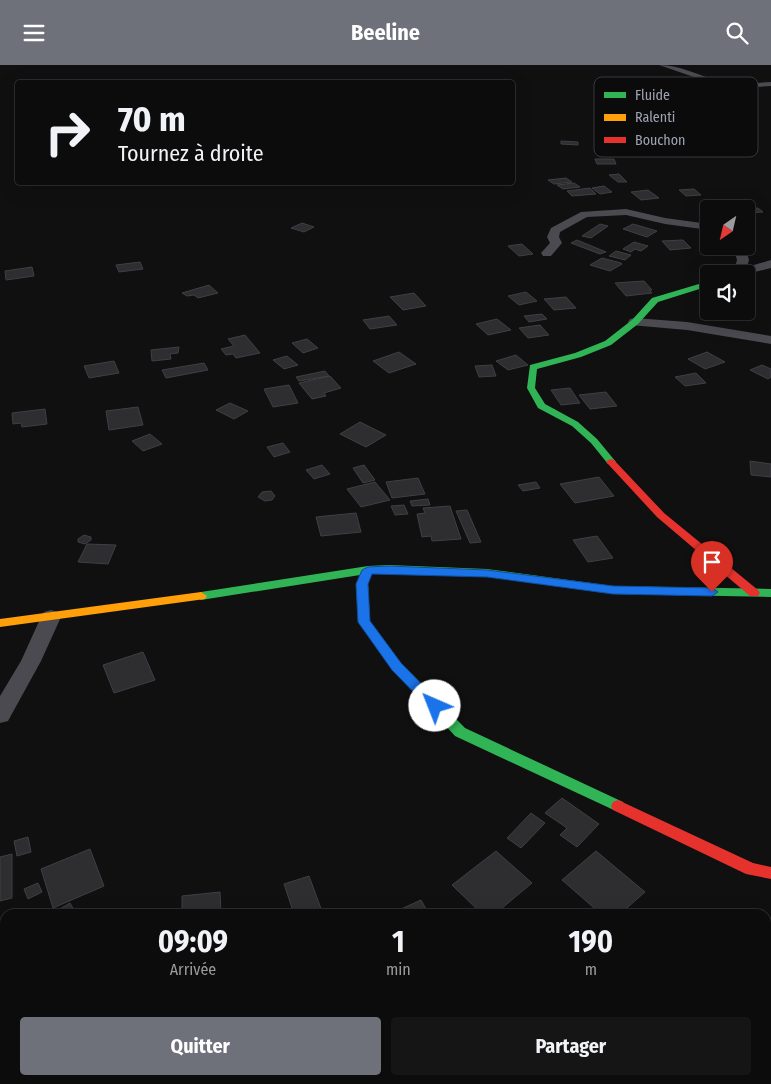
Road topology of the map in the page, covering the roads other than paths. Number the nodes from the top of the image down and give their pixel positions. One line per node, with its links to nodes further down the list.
1 (663, 65): 2 (street)
2 (699, 77)
3 (771, 84): 4 (street)
4 (758, 85)
5 (700, 226): 6 (street)
6 (547, 253)
7 (771, 264): 8 (street)
8 (755, 268)
9 (700, 286): 10 (street)
10 (635, 322): 11 (street); 13 (street)
11 (771, 340)
12 (368, 570): 13 (street); 15 (street); 18 (street)
13 (754, 593): 14 (street)
14 (771, 593)
15 (51, 617): 16 (street); 17 (street)
16 (0, 623)
17 (0, 715)
18 (771, 873)

